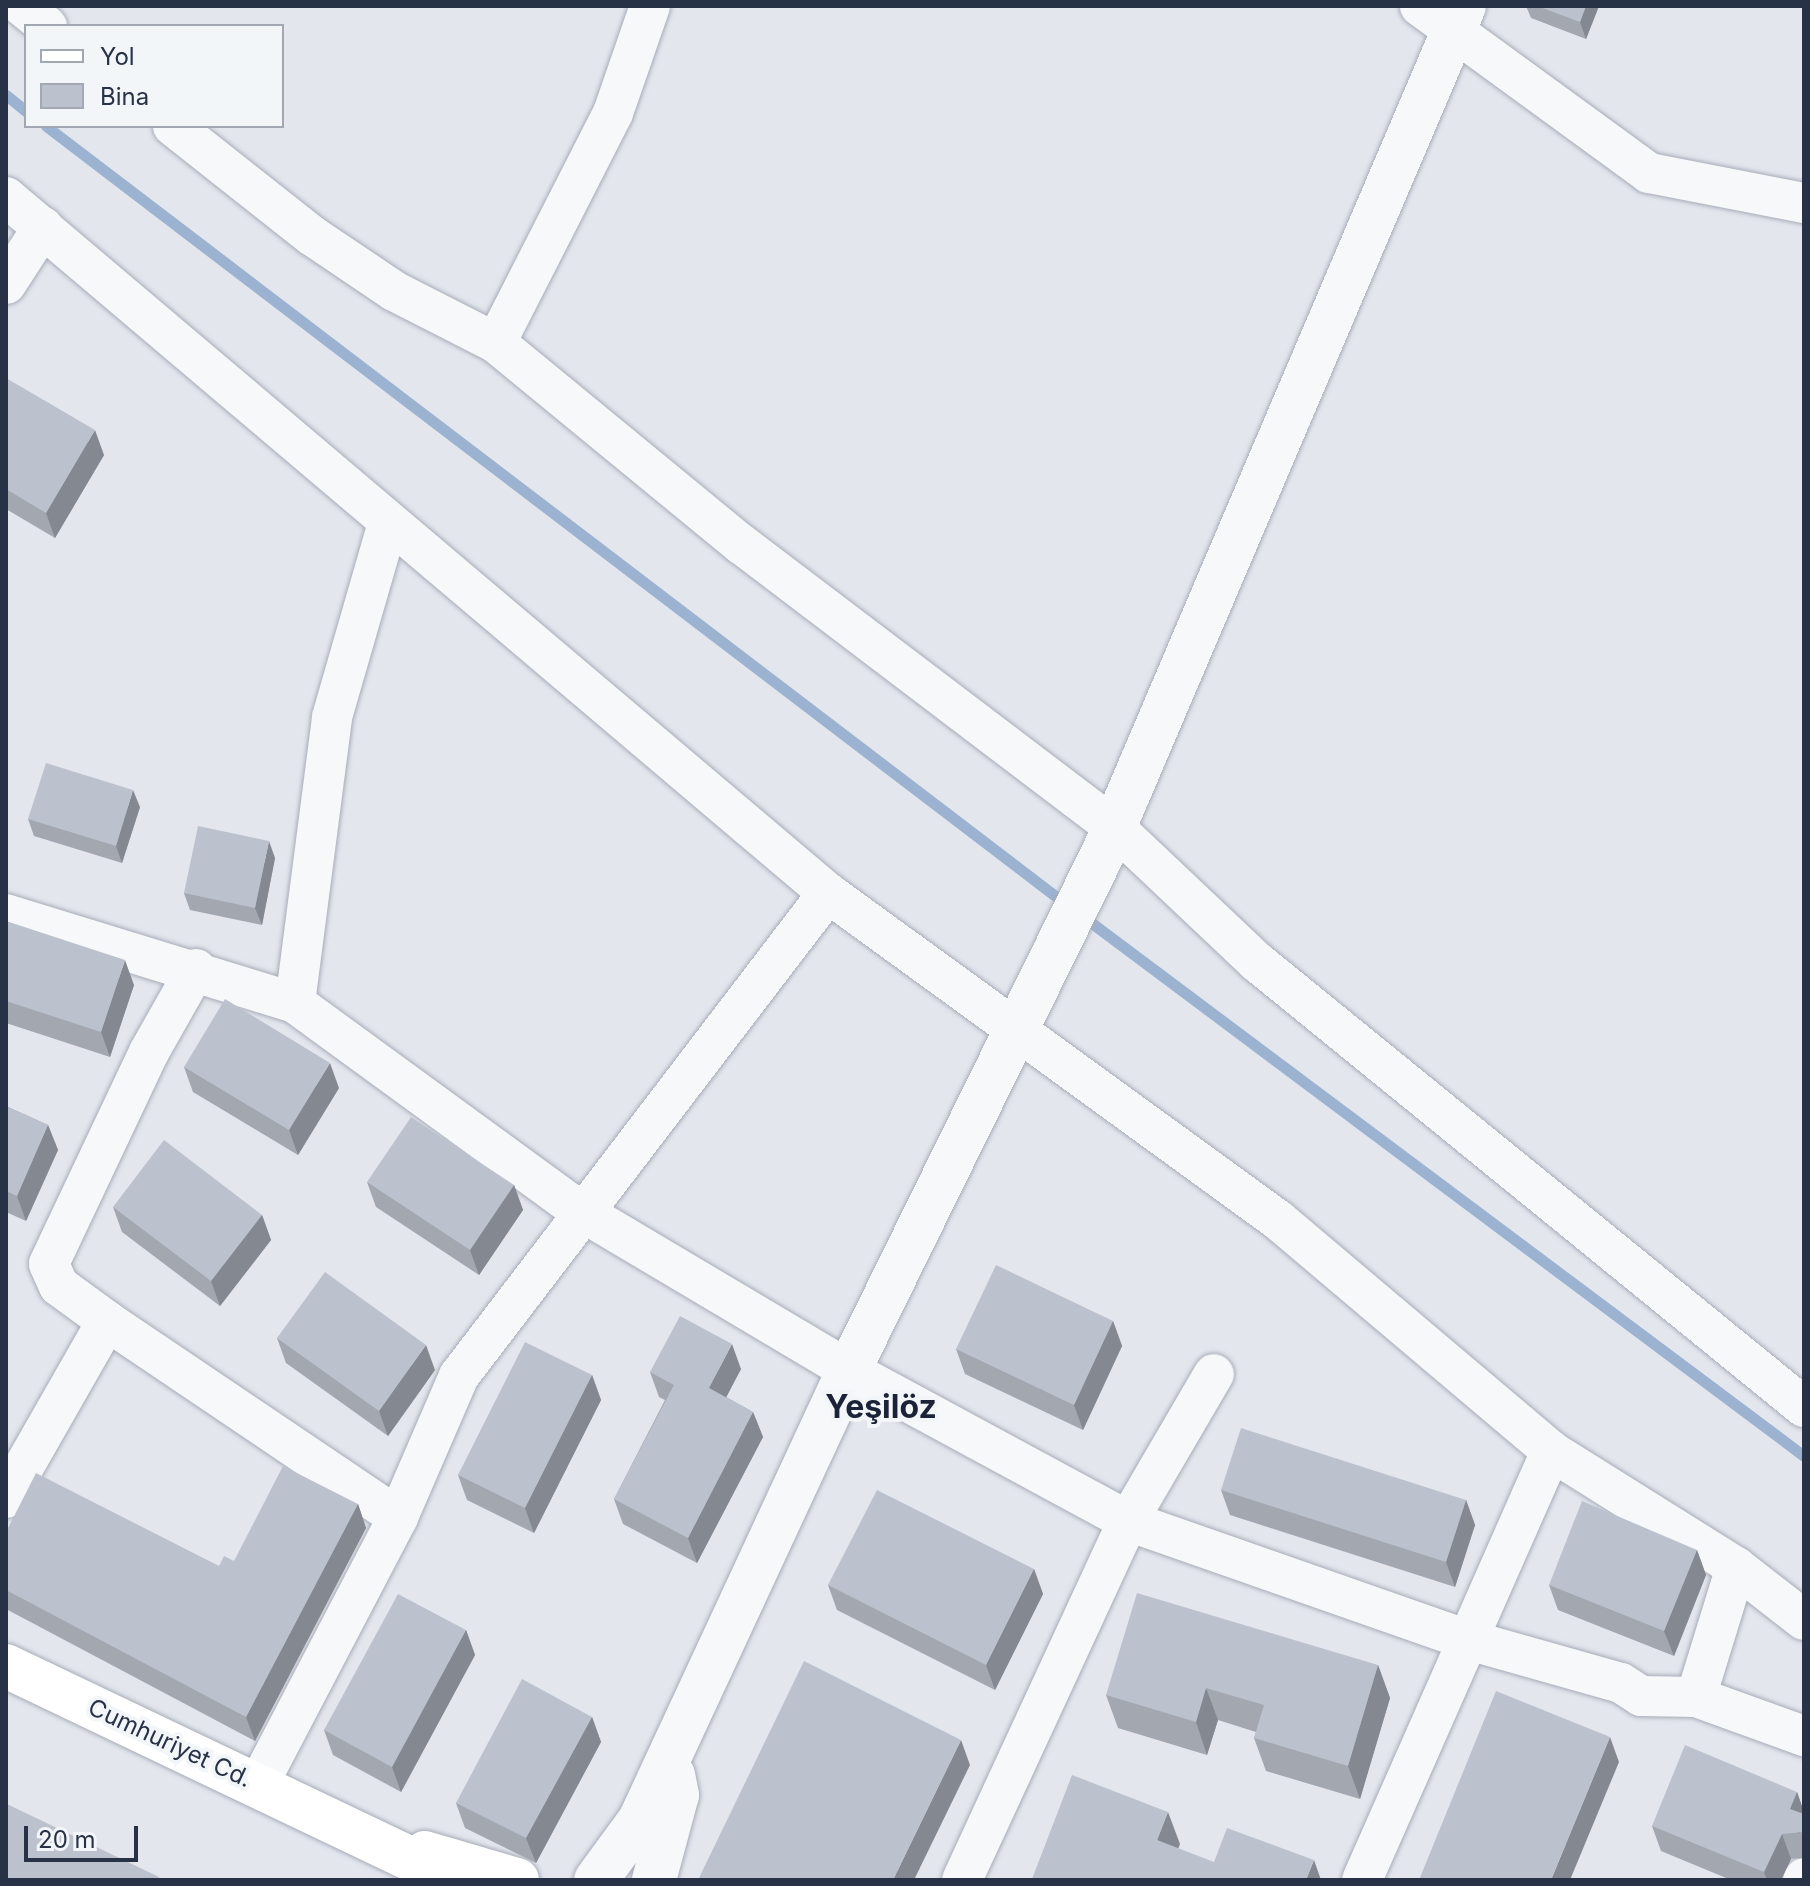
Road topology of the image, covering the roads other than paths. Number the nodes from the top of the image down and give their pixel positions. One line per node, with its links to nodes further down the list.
1 (22, 6): 4 (street)
2 (650, 6): 10 (street)
3 (1446, 14): 7 (street); 12 (street)
4 (44, 24)
5 (176, 128): 10 (street)
6 (6, 197): 8 (street)
7 (1804, 203)
8 (43, 227): 9 (street); 11 (street)
9 (6, 284)
10 (496, 343): 12 (street)
11 (387, 526): 13 (street); 16 (street)
12 (1109, 838): 17 (street); 22 (street)
13 (828, 893): 17 (street); 18 (street)
14 (6, 914): 15 (street)
15 (196, 969): 16 (street); 19 (street)
16 (295, 1003): 18 (street)
17 (1014, 1033): 20 (street); 23 (street)
18 (579, 1210): 20 (street); 25 (street)
19 (107, 1321): 24 (street); 25 (street)
20 (849, 1370): 26 (street); 33 (street)
21 (1214, 1374): 26 (street)
22 (1804, 1407)
23 (1551, 1451): 27 (street); 29 (street)
24 (6, 1498)
25 (398, 1517): 34 (street)
26 (1128, 1521): 29 (street); 40 (street)
27 (1736, 1567): 28 (street); 31 (street)
28 (1804, 1620)
29 (1465, 1639): 31 (street); 41 (street)
30 (6, 1666): 34 (main road, Cumhuriyet Cd.)
31 (1696, 1697): 32 (street)
32 (1804, 1736)
33 (670, 1757): 38 (street); 39 (street)
34 (258, 1785): 35 (main road, Cumhuriyet Cd.)
35 (375, 1844): 36 (main road); 37 (main road)
36 (455, 1880)
37 (517, 1880)
38 (596, 1880)
39 (654, 1880)
40 (962, 1880)
41 (1362, 1880)

